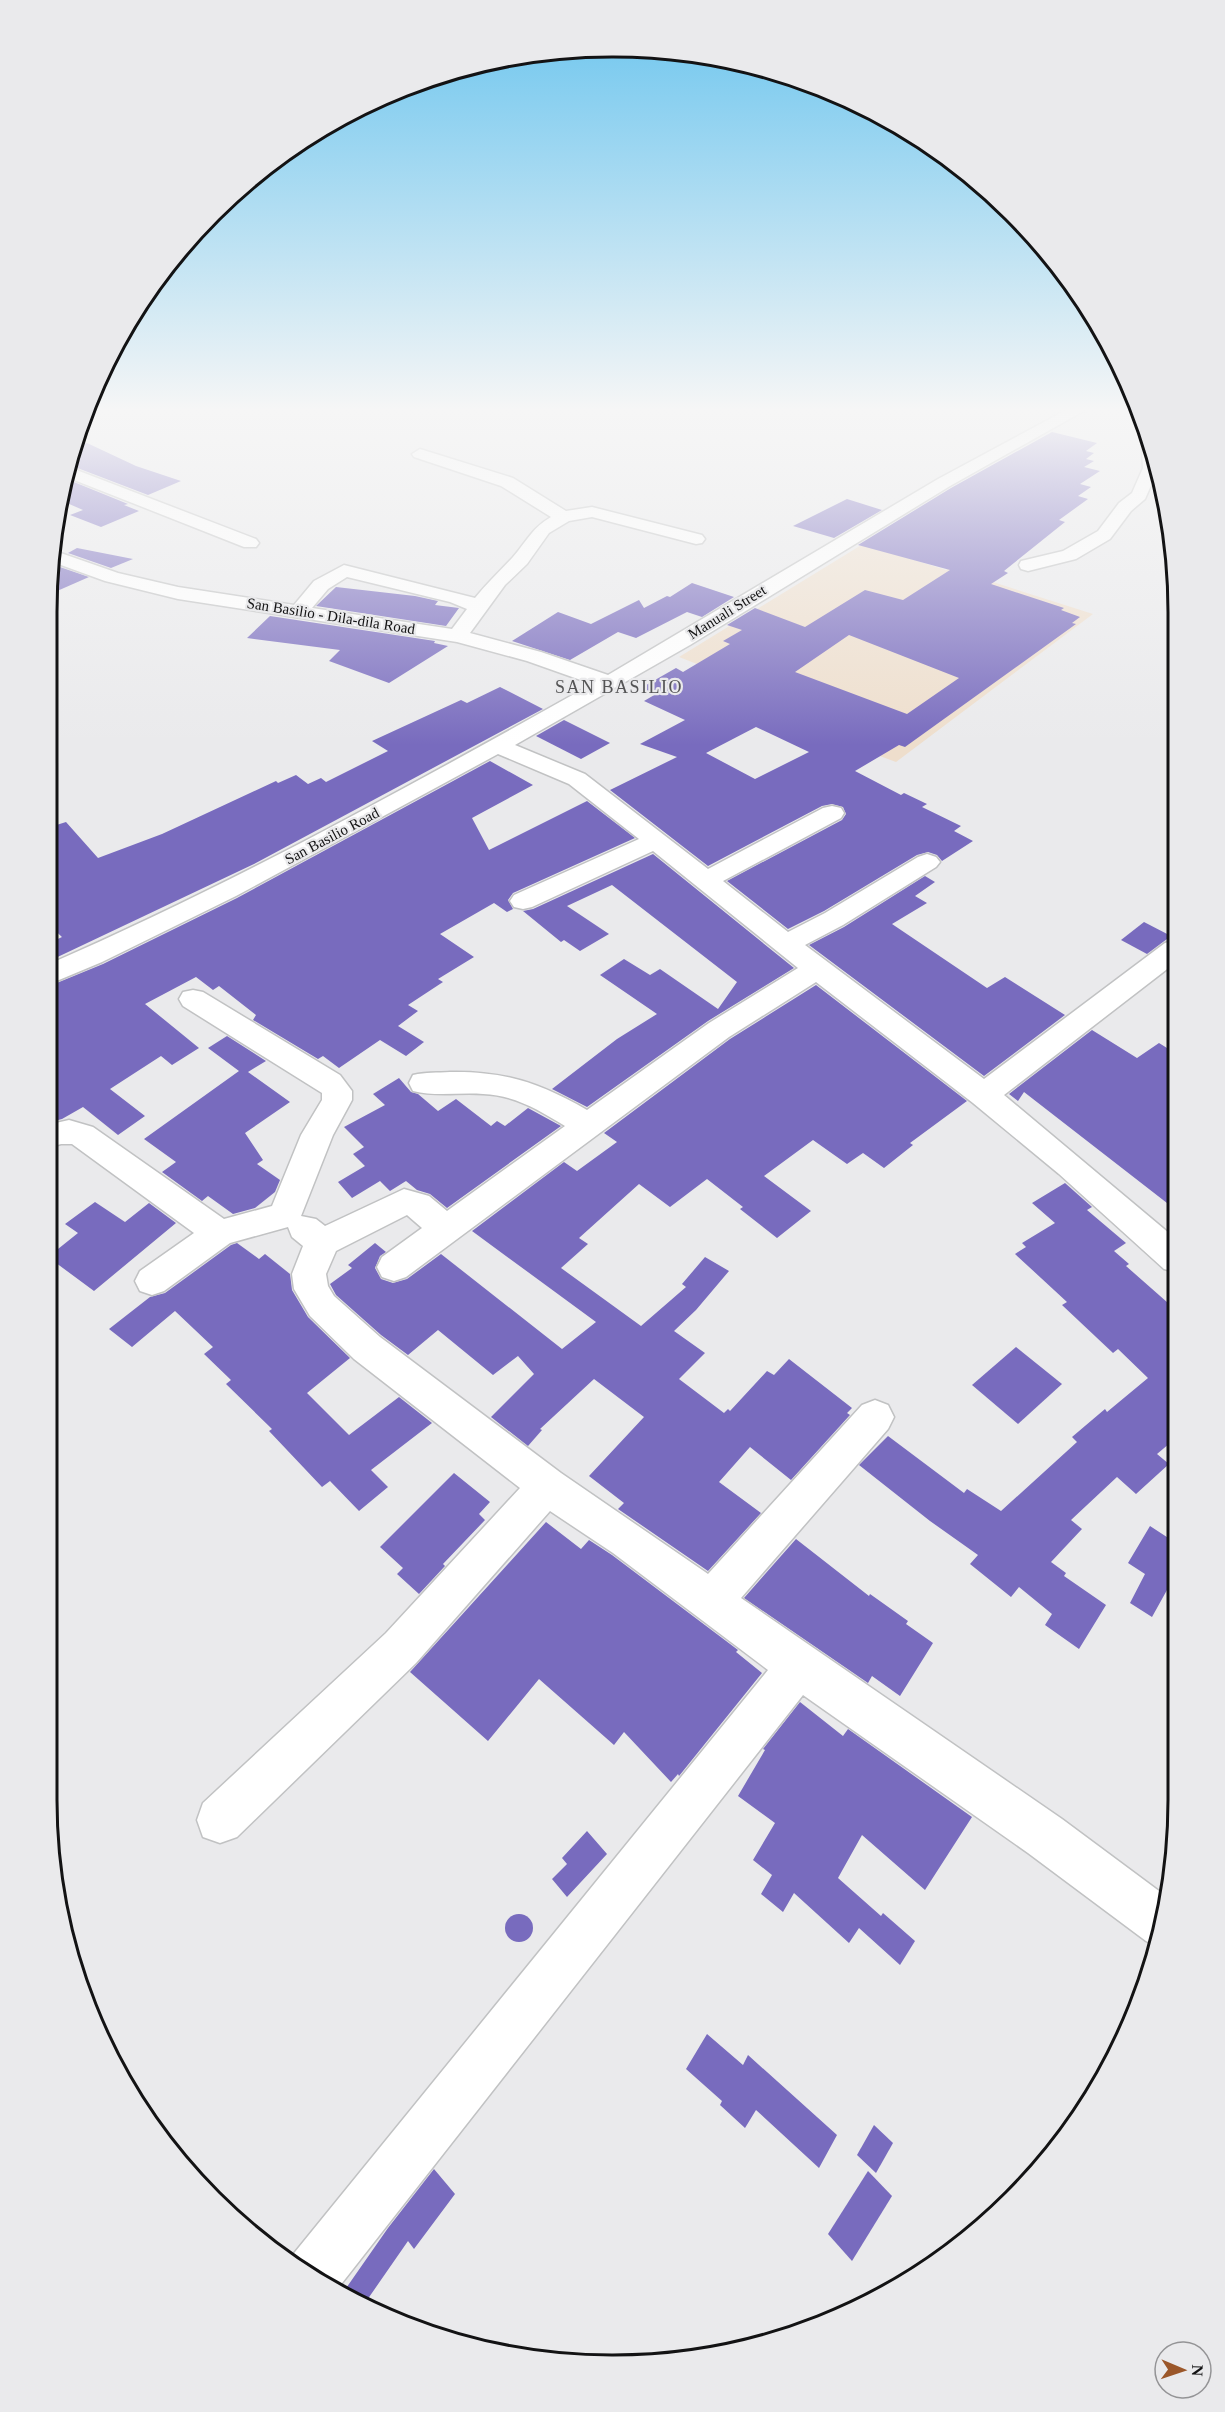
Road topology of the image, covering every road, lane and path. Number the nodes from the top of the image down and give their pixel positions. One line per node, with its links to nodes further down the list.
1 (192, 521): 7 (street)
2 (557, 521): 10 (street)
3 (625, 521): 6 (street)
4 (883, 521): 13 (street, Manuali Street)
5 (1114, 521): 9 (street)
6 (696, 539)
7 (250, 543)
8 (60, 558): 11 (street, San Basilio - Dila-dila Road)
9 (1028, 566)
10 (479, 607): 11 (street); 12 (street)
11 (299, 610): 12 (street, San Basilio - Dila-dila Road)
12 (457, 636): 13 (street, San Basilio - Dila-dila Road)
13 (610, 682): 14 (street, San Basilio Road)
14 (498, 746): 16 (street); 23 (street, San Basilio Road)
15 (832, 813): 18 (street)
16 (656, 840): 18 (street); 19 (street)
17 (927, 862): 20 (street)
18 (706, 880): 20 (street)
19 (523, 901)
20 (786, 944): 22 (street)
21 (1168, 955): 26 (street)
22 (817, 969): 26 (street); 27 (street)
23 (57, 971)
24 (193, 999): 29 (street)
25 (424, 1083): 27 (street)
26 (984, 1095): 33 (street)
27 (588, 1125): 30 (street)
28 (57, 1132): 31 (street)
29 (285, 1215): 31 (street); 32 (street)
30 (443, 1230): 32 (street); 34 (street)
31 (219, 1233): 35 (street)
32 (322, 1242): 37 (street)
33 (1168, 1252)
34 (394, 1267)
35 (152, 1281)
36 (875, 1417): 38 (street)
37 (547, 1486): 38 (street); 40 (street)
38 (710, 1602): 39 (street)
39 (799, 1666): 41 (street); 42 (street)
40 (219, 1821)
41 (1155, 1918)
42 (318, 2270)

